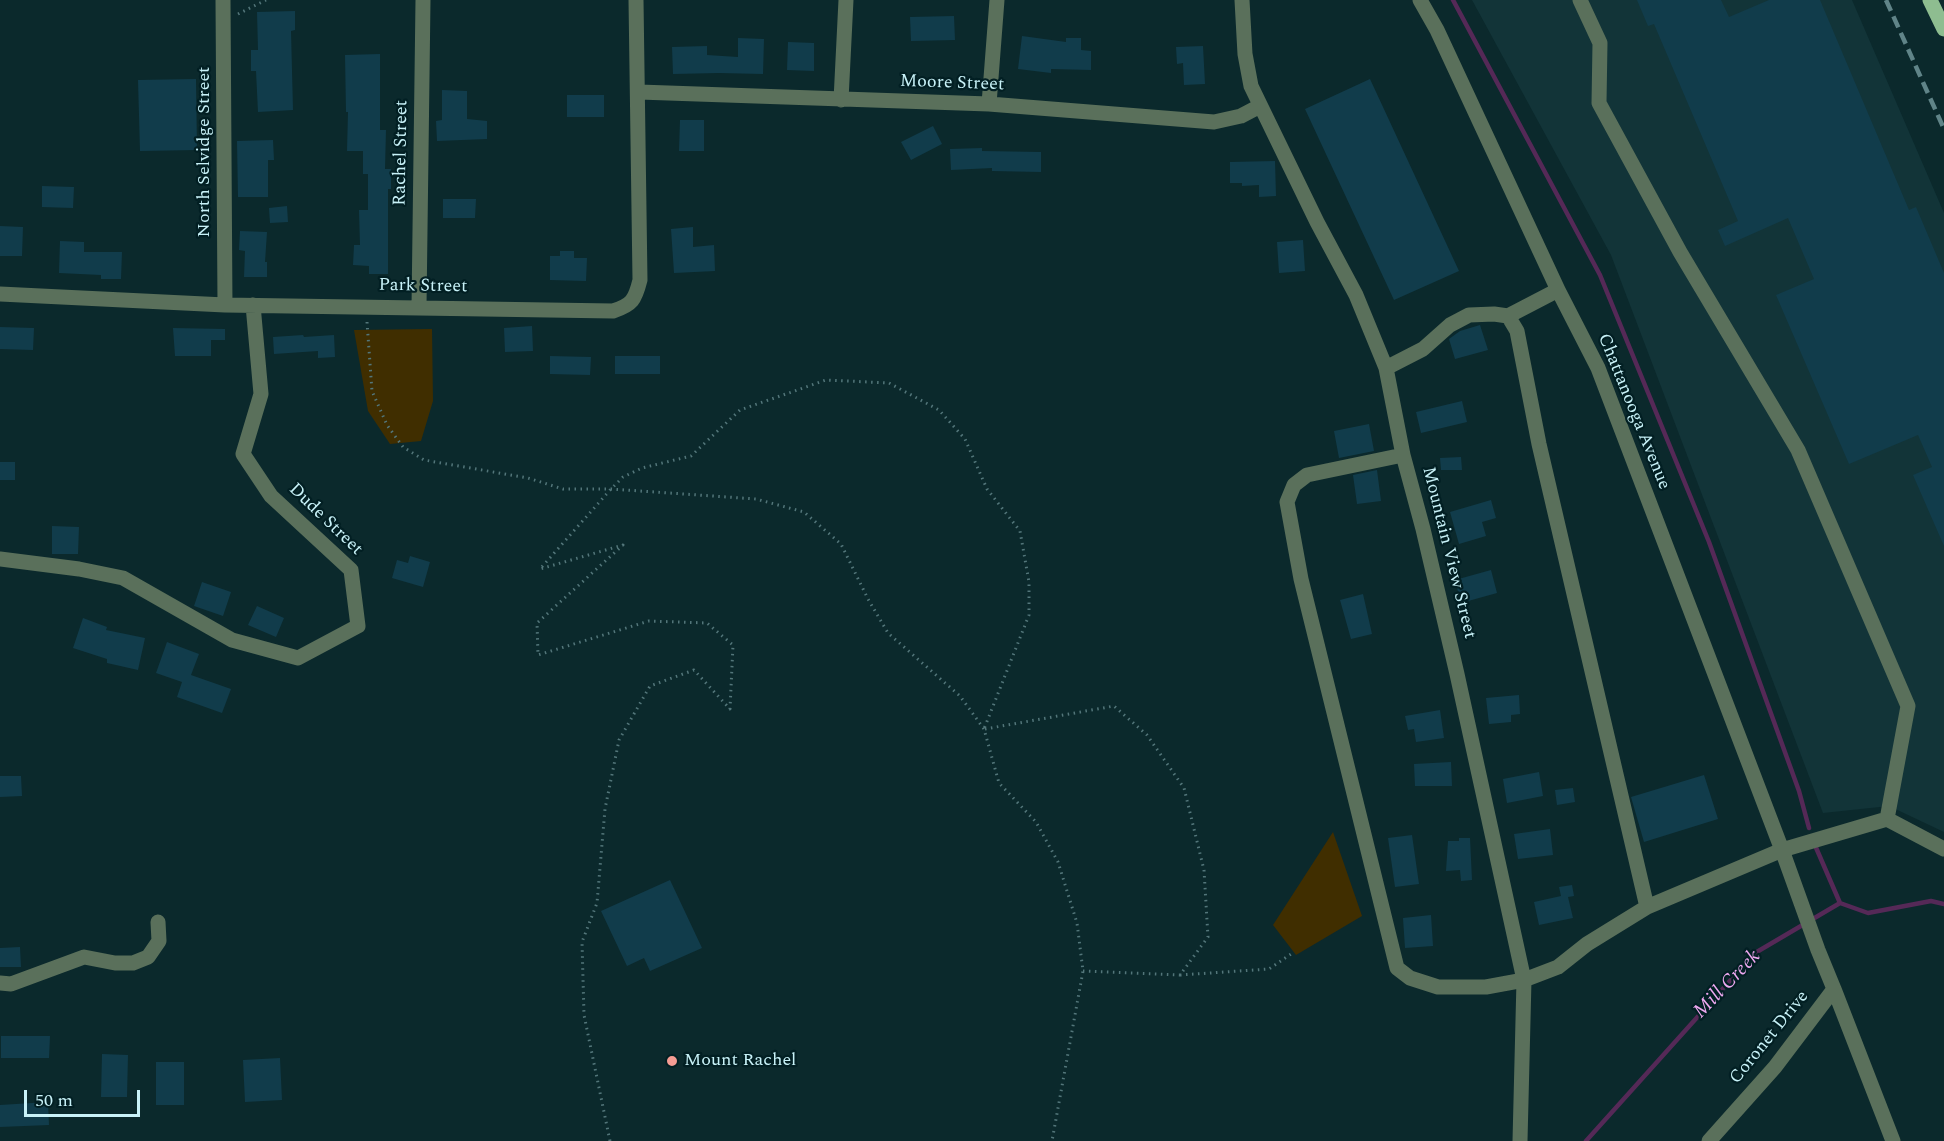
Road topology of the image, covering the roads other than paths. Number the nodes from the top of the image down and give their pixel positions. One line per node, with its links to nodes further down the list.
1 (223, 0): 17 (street, North Selvidge Street)
2 (423, 0): 19 (street, Rachel Street)
3 (636, 0): 11 (street)
4 (846, 0): 12 (street)
5 (998, 0): 13 (street)
6 (1242, 0): 14 (street, Mountain View Street)
7 (1420, 0): 15 (street, Chattanooga Avenue)
8 (1580, 0): 24 (street)
9 (1930, 0): 10 (main road)
10 (1944, 29)
11 (639, 92): 12 (street, Moore Street); 19 (street, Park Street)
12 (841, 100): 13 (street, Moore Street)
13 (989, 104): 14 (street, Moore Street)
14 (1260, 106): 21 (street, Mountain View Street)
15 (1558, 290): 20 (street); 26 (street, Chattanooga Avenue)
16 (0, 294): 17 (street, Park Street)
17 (225, 304): 18 (street, Park Street)
18 (253, 305): 19 (street, Park Street); 23 (street, Dude Street)
19 (419, 307)
20 (1508, 316): 21 (street); 27 (street)
21 (1386, 369): 22 (street, Mountain View Street)
22 (1403, 455): 29 (street, Mountain View Street); 29 (street)
23 (0, 559)
24 (1887, 819): 25 (street); 26 (street)
25 (1944, 849)
26 (1782, 850): 27 (street); 31 (street, Coronet Drive)
27 (1647, 907): 29 (street)
28 (158, 922): 30 (street)
29 (1524, 980): 32 (street, Mountain View Street)
30 (0, 984)
31 (1834, 989): 33 (street, Coronet Drive); 34 (street)
32 (1520, 1141)
33 (1709, 1141)
34 (1893, 1141)

